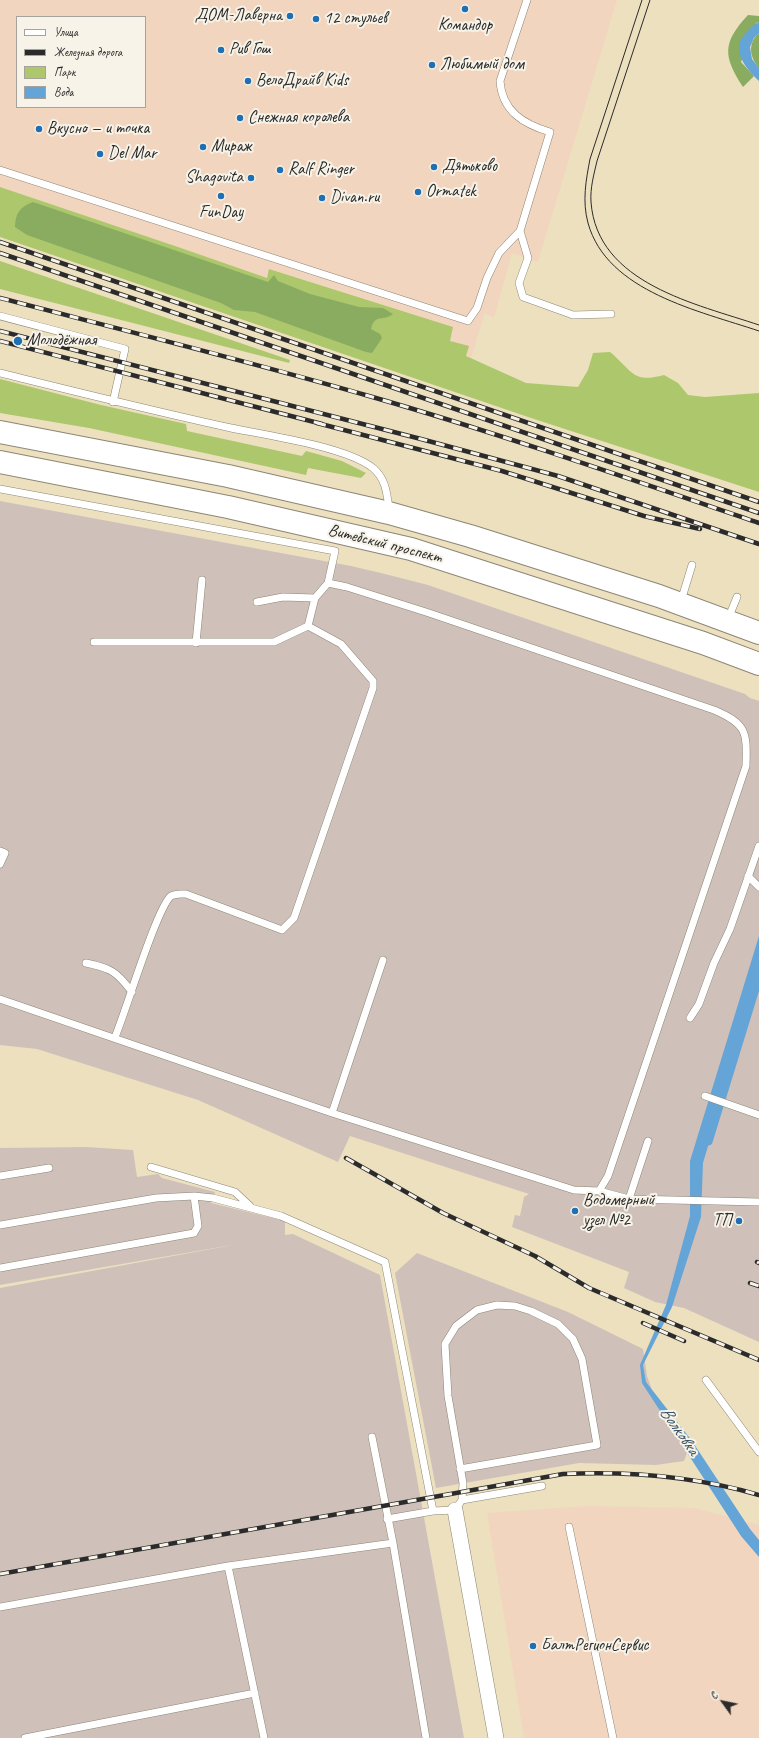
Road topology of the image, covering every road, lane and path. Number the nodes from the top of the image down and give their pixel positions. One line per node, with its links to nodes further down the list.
1 (527, 0): 3 (lane)
2 (0, 170): 3 (lane)
3 (520, 231): 4 (lane)
4 (611, 314)
5 (0, 316): 7 (lane)
6 (0, 373): 7 (lane)
7 (113, 402): 11 (lane)
8 (0, 432): 11 (main road, Витебский проспект)
9 (0, 462): 24 (main road, Витебский проспект)
10 (0, 489): 14 (lane)
11 (390, 513): 18 (main road, Витебский проспект)
12 (692, 565): 18 (lane)
13 (202, 580): 23 (lane)
14 (328, 583): 16 (lane); 43 (lane)
15 (737, 597): 19 (lane)
16 (315, 598): 17 (lane); 20 (lane)
17 (257, 602)
18 (680, 603): 19 (main road, Витебский проспект)
19 (728, 621): 21 (main road, Витебский проспект)
20 (308, 626): 23 (lane); 32 (lane)
21 (759, 633)
22 (94, 642): 23 (lane)
23 (196, 643)
24 (759, 664)
25 (759, 846): 28 (lane)
26 (0, 851): 27 (lane)
27 (0, 864)
28 (748, 876): 29 (lane); 34 (lane)
29 (759, 887)
30 (383, 960): 37 (lane)
31 (86, 963): 32 (lane)
32 (132, 992): 35 (lane)
33 (0, 999): 35 (lane)
34 (690, 1018)
35 (116, 1037): 37 (lane)
36 (705, 1096): 38 (lane)
37 (332, 1113): 43 (lane)
38 (759, 1114)
39 (648, 1141): 45 (lane)
40 (151, 1167): 47 (lane)
41 (49, 1168): 42 (lane)
42 (0, 1176)
43 (598, 1191): 45 (lane)
44 (194, 1196): 47 (lane); 48 (lane); 49 (lane)
45 (629, 1199): 46 (lane)
46 (759, 1202)
47 (250, 1206): 56 (lane)
48 (0, 1226)
49 (0, 1268)
50 (706, 1380): 52 (lane)
51 (372, 1437): 57 (lane)
52 (759, 1452)
53 (460, 1469): 53 (lane); 55 (lane)
54 (542, 1486): 55 (lane)
55 (459, 1505): 56 (lane); 66 (street)
56 (433, 1511): 57 (lane)
57 (387, 1519): 59 (lane)
58 (569, 1527): 67 (lane)
59 (393, 1543): 60 (lane); 65 (lane)
60 (228, 1566): 61 (lane); 62 (lane)
61 (0, 1607)
62 (254, 1693): 63 (lane); 64 (lane)
63 (25, 1738)
64 (264, 1738)
65 (426, 1738)
66 (496, 1738)
67 (613, 1738)

